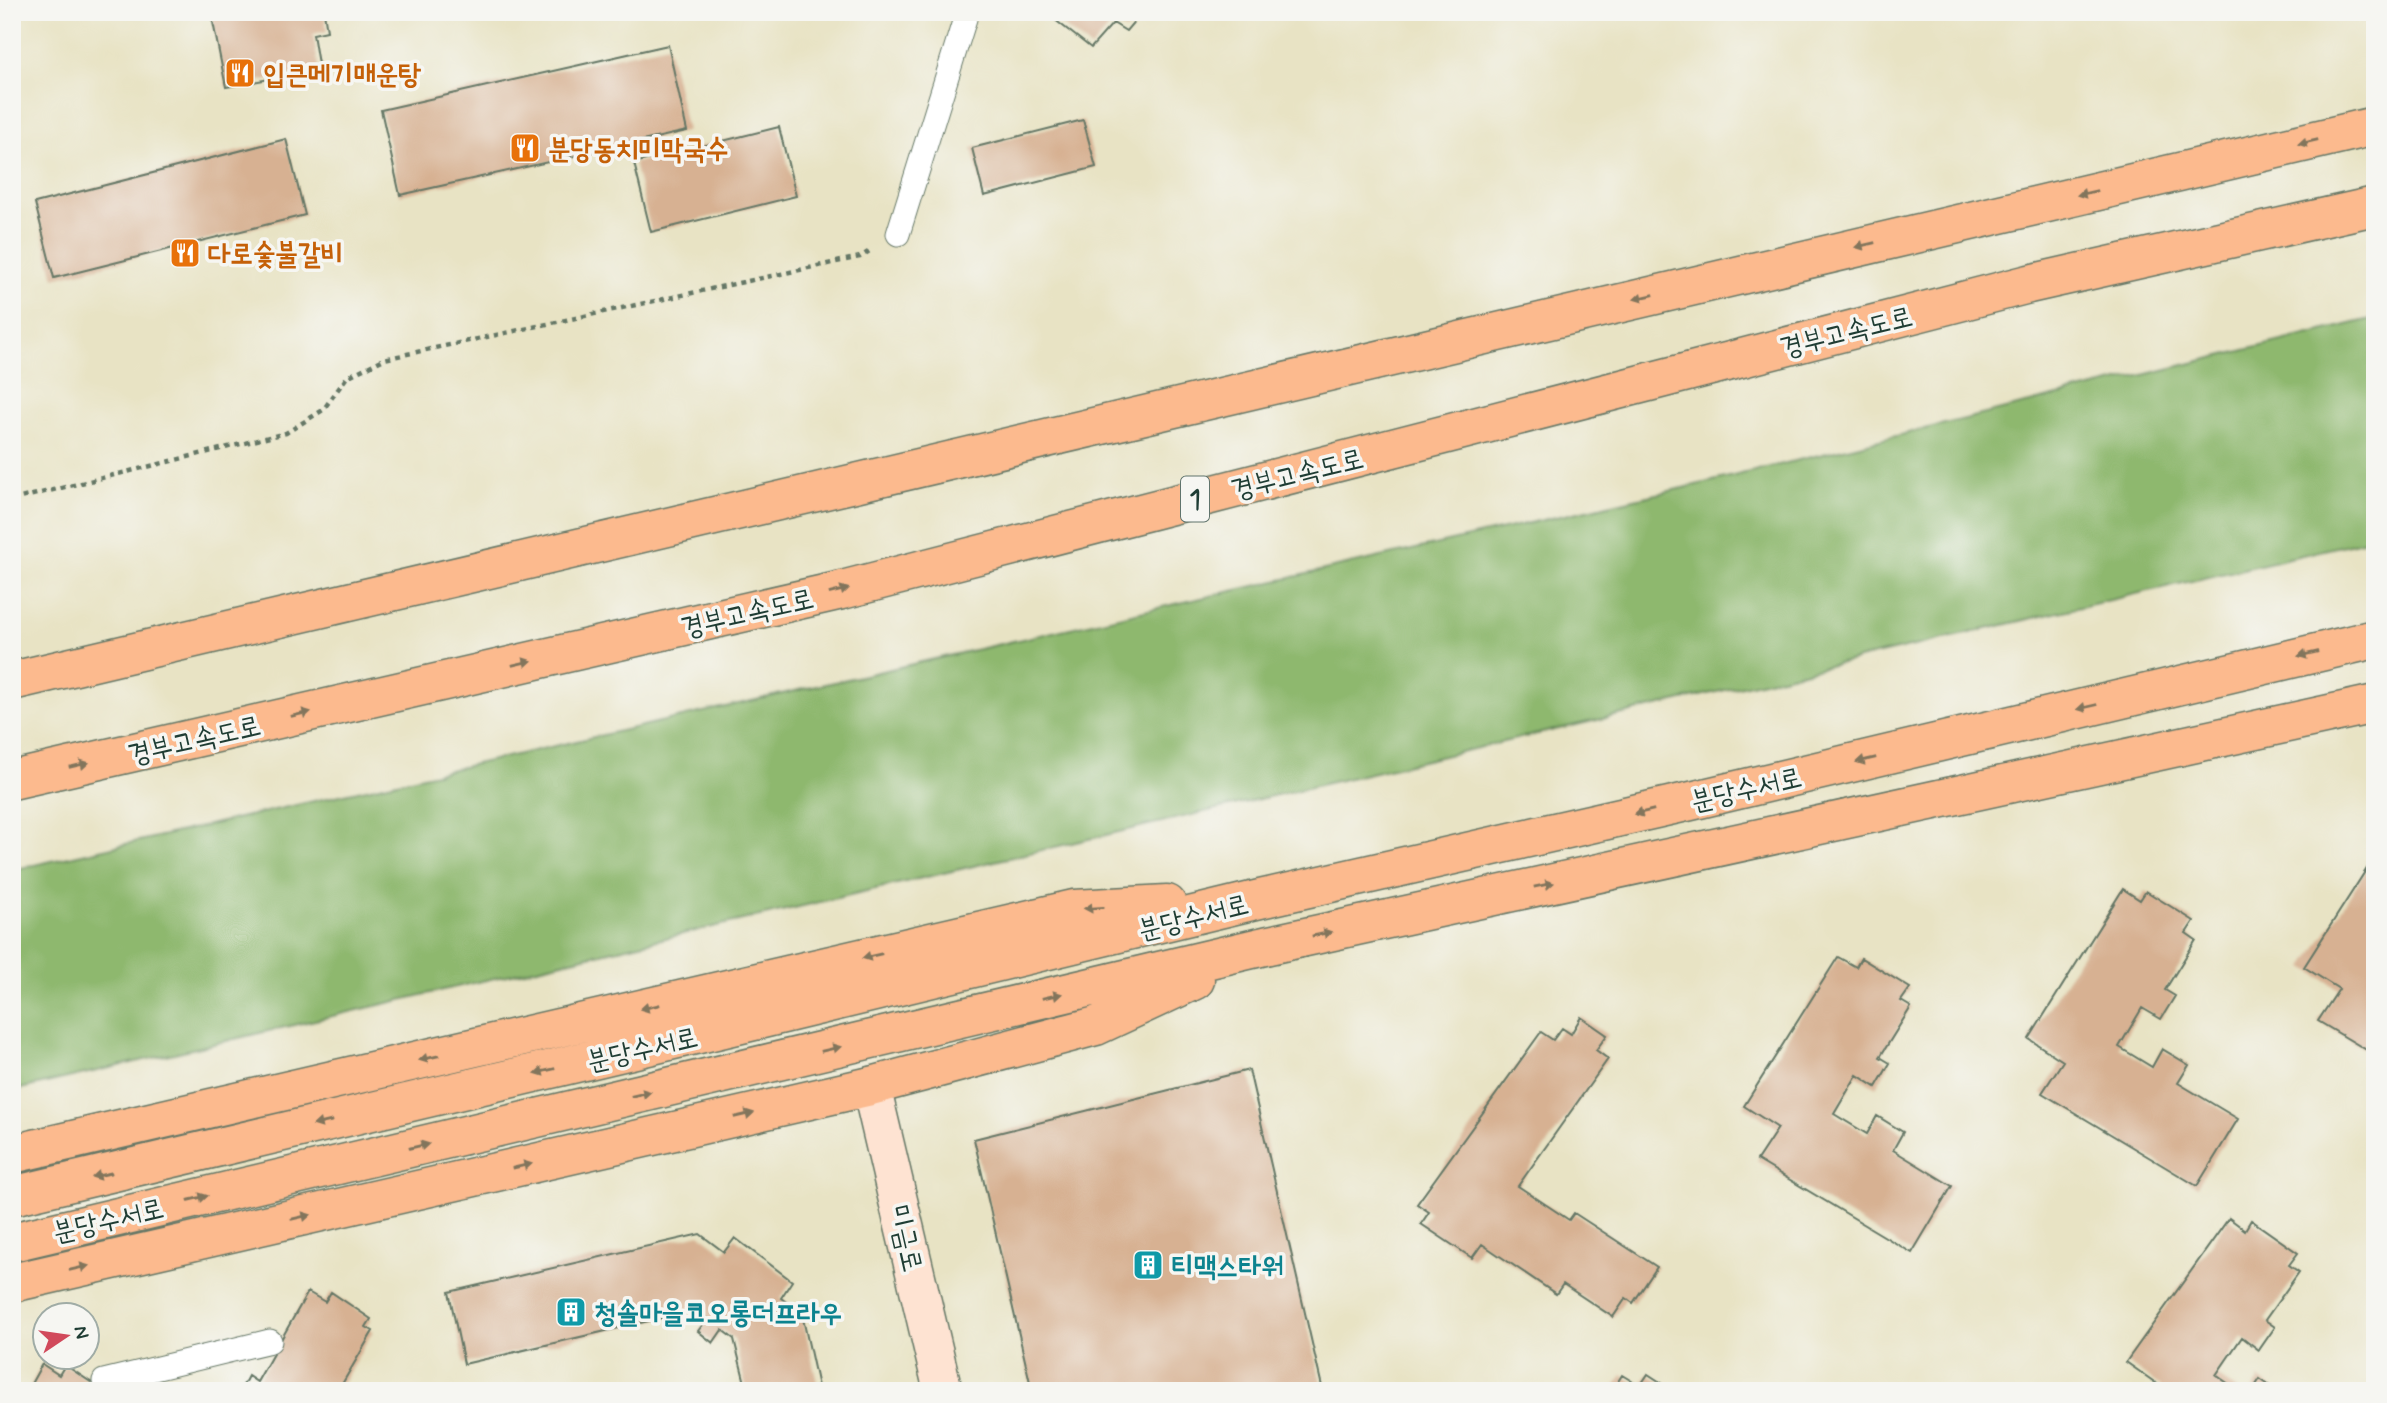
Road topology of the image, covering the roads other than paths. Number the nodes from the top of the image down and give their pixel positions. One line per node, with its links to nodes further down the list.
1 (967, 12): 4 (lane)
2 (2375, 126): 6 (highway, one-way to 6)
3 (2375, 206): 8 (highway, 경부고속도로 / 1, one-way to 3)
4 (898, 234)
5 (2375, 639): 9 (highway, 분당수서로, one-way to 9)
6 (12, 681)
7 (2375, 704): 10 (highway, 분당수서로, one-way to 7)
8 (12, 780)
9 (1260, 900): 12 (highway, one-way to 12); 13 (highway, 분당수서로, one-way to 13)
10 (1269, 945): 11 (highway); 14 (highway, 분당수서로, one-way to 10)
11 (871, 1086): 15 (highway, one-way to 11); 18 (main road, 미금로)
12 (12, 1154)
13 (12, 1196)
14 (12, 1242)
15 (12, 1283)
16 (270, 1341): 17 (lane)
17 (118, 1383)
18 (943, 1391)

